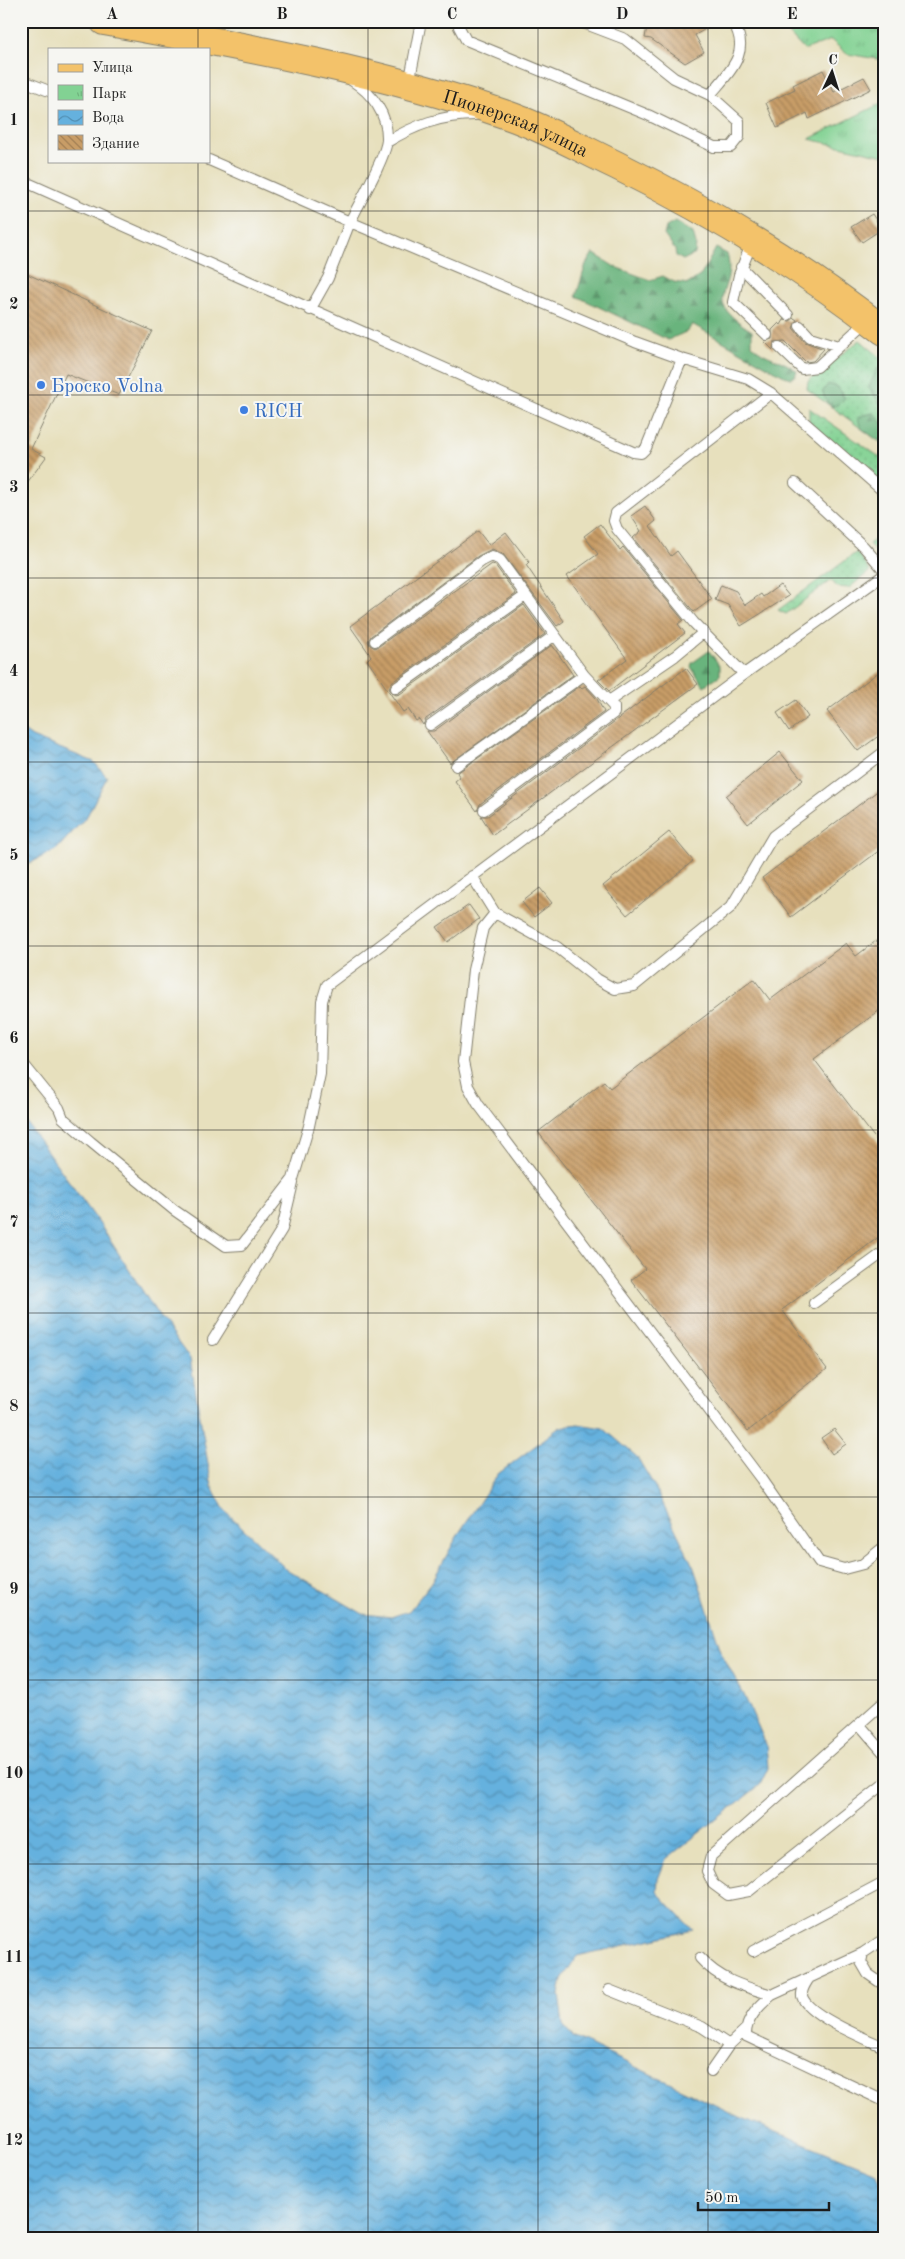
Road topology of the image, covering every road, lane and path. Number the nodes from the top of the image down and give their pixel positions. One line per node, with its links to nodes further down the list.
1 (104, 21): 6 (main road, Пионерская улица)
2 (421, 21): 8 (lane)
3 (460, 21): 10 (lane)
4 (578, 21): 10 (lane)
5 (732, 21): 10 (lane)
6 (327, 64): 8 (main road, Пионерская улица); 12 (lane)
7 (21, 80): 9 (lane)
8 (408, 85): 11 (main road, Пионерская улица)
9 (48, 91)
10 (710, 95)
11 (507, 115): 12 (lane); 16 (main road, Пионерская улица)
12 (387, 142): 15 (lane)
13 (210, 160): 15 (lane)
14 (21, 180): 18 (lane)
15 (350, 222): 18 (lane); 25 (lane)
16 (753, 239): 17 (lane); 20 (main road, Пионерская улица)
17 (742, 267): 19 (lane); 22 (lane)
18 (310, 310): 25 (lane)
19 (788, 315)
20 (876, 325): 23 (lane)
21 (800, 326): 23 (lane)
22 (768, 335)
23 (839, 346): 24 (lane)
24 (779, 347)
25 (682, 359): 26 (lane)
26 (771, 393): 28 (lane); 32 (lane)
27 (794, 483): 29 (lane)
28 (884, 492)
29 (884, 570)
30 (884, 575): 35 (lane)
31 (525, 596): 33 (lane); 34 (lane); 37 (lane)
32 (704, 632): 35 (lane); 38 (lane)
33 (555, 635): 36 (lane); 39 (lane)
34 (375, 641)
35 (744, 674): 43 (lane)
36 (584, 675): 38 (lane); 41 (lane)
37 (396, 688)
38 (609, 701): 42 (lane)
39 (430, 725)
40 (884, 752): 44 (lane)
41 (456, 766)
42 (484, 810)
43 (472, 876): 44 (lane); 46 (lane)
44 (495, 913): 50 (lane)
45 (21, 1061): 46 (lane)
46 (294, 1179): 49 (lane)
47 (884, 1252): 48 (lane)
48 (814, 1303)
49 (212, 1340)
50 (884, 1548)
51 (884, 1702): 52 (lane)
52 (860, 1724): 53 (lane); 54 (lane)
53 (884, 1753)
54 (884, 1784)
55 (884, 1882): 57 (lane)
56 (884, 1939): 58 (lane)
57 (753, 1951)
58 (863, 1953): 60 (lane); 61 (lane)
59 (700, 1958): 63 (lane)
60 (810, 1977): 63 (lane); 66 (lane)
61 (884, 1985)
62 (609, 1990): 65 (lane)
63 (772, 1994): 64 (lane)
64 (746, 2029): 65 (lane); 68 (lane)
65 (729, 2045): 67 (lane)
66 (884, 2047)
67 (711, 2071)
68 (884, 2101)

